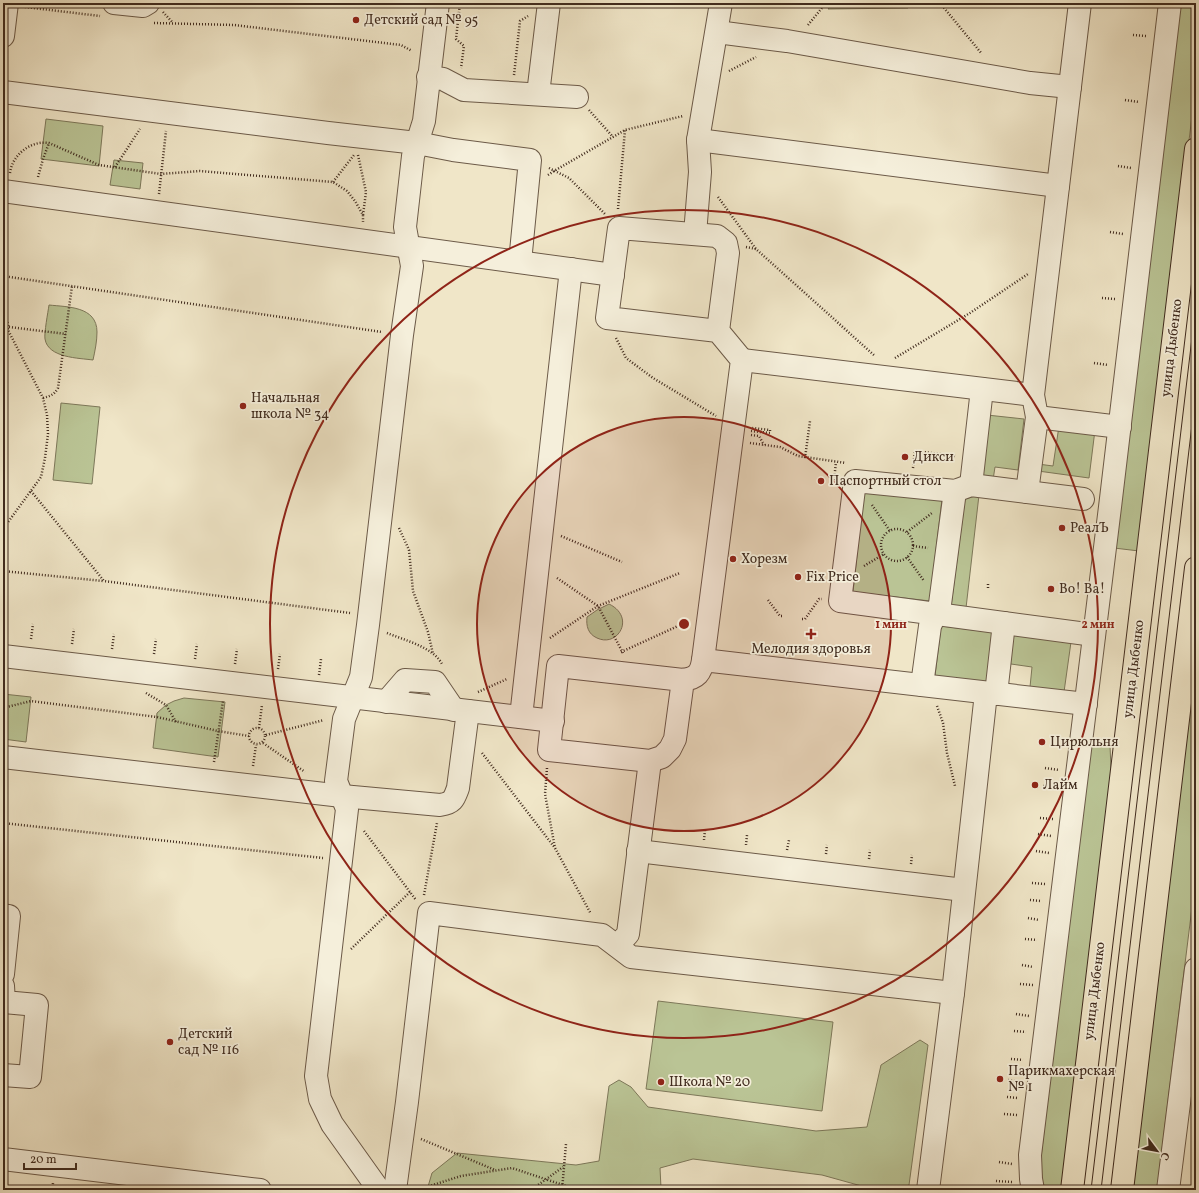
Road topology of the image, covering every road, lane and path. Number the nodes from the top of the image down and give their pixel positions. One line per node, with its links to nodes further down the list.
1 (33, 3): 9 (path)
2 (438, 3): 20 (street)
3 (460, 3): 22 (path)
4 (720, 3): 13 (street)
5 (826, 3): 17 (path)
6 (940, 3): 18 (path)
7 (1080, 3): 23 (street)
8 (1170, 3): 85 (street)
9 (14, 5): 11 (path); 15 (street)
10 (541, 8): 25 (path); 26 (street)
11 (111, 10): 12 (street)
12 (147, 12): 20 (path)
13 (717, 32): 17 (street); 31 (street)
14 (1133, 34): 16 (path)
15 (3, 36)
16 (1147, 36)
17 (787, 41): 23 (street)
18 (983, 55)
19 (759, 56): 21 (path)
20 (429, 70): 22 (street); 35 (street)
21 (724, 73)
22 (459, 87): 25 (street)
23 (1070, 87): 47 (street)
24 (3, 92): 30 (street)
25 (512, 92): 26 (street)
26 (538, 94): 27 (street)
27 (577, 97): 33 (path)
28 (1125, 100): 29 (path)
29 (1139, 102)
30 (160, 112): 35 (street); 41 (path); 45 (path)
31 (702, 112): 32 (path); 34 (street)
32 (626, 130): 33 (path); 53 (path)
33 (613, 137): 43 (path)
34 (698, 140): 44 (street); 47 (street)
35 (417, 143): 38 (street); 58 (street)
36 (49, 144): 40 (path); 41 (path); 50 (path)
37 (1196, 149): 226 (main road, улица Дыбенко)
38 (530, 160): 43 (path); 49 (street)
39 (1118, 166): 42 (path)
40 (10, 167)
41 (115, 167): 45 (path)
42 (1131, 168)
43 (554, 171): 49 (path); 53 (path)
44 (700, 172): 55 (street); 74 (path)
45 (161, 174): 46 (path); 51 (path)
46 (333, 182): 52 (path); 52 (path)
47 (1058, 186): 59 (street)
48 (3, 191): 50 (street)
49 (527, 194): 60 (street)
50 (34, 195): 51 (street)
51 (157, 212): 57 (street)
52 (363, 215): 57 (path)
53 (620, 228): 55 (street); 62 (street)
54 (1110, 232): 56 (path)
55 (695, 234): 70 (street)
56 (1130, 235)
57 (360, 240): 58 (street)
58 (408, 247): 60 (street); 73 (street)
59 (1050, 259): 76 (path); 80 (street)
60 (520, 262): 61 (street)
61 (571, 269): 62 (street); 100 (street)
62 (613, 275): 68 (street)
63 (3, 276): 64 (path)
64 (72, 286): 72 (path); 73 (path)
65 (1102, 298): 66 (path)
66 (1115, 299)
67 (3, 318): 69 (path)
68 (607, 318): 70 (street); 83 (path)
69 (8, 329): 71 (path); 72 (path); 81 (path)
70 (718, 331): 75 (street)
71 (3, 334)
72 (66, 334): 81 (path)
73 (402, 335): 99 (street)
74 (879, 359)
75 (742, 360): 79 (street); 113 (street)
76 (892, 360)
77 (1094, 363): 78 (path)
78 (1114, 366)
79 (982, 389): 80 (street); 95 (street)
80 (1033, 395): 82 (street)
81 (43, 398): 96 (path)
82 (1037, 416): 85 (street); 97 (street)
83 (722, 420)
84 (810, 421): 90 (path)
85 (1120, 426): 118 (street)
86 (748, 428): 88 (path)
87 (749, 443): 88 (path)
88 (764, 445): 90 (path)
89 (961, 457): 93 (path)
90 (805, 458): 91 (path)
91 (836, 462): 92 (path); 94 (path)
92 (850, 464)
93 (913, 472)
94 (834, 474)
95 (963, 488): 97 (street); 114 (street); 114 (street)
96 (31, 491): 101 (path); 108 (path)
97 (1027, 492): 98 (street)
98 (1083, 499)
99 (382, 504): 116 (street); 121 (path)
100 (542, 528): 103 (path); 104 (street)
101 (3, 529)
102 (881, 544): 102 (path)
103 (622, 562)
104 (538, 565): 112 (path); 119 (street)
105 (1196, 568): 227 (main road)
106 (3, 571): 108 (path)
107 (680, 573): 112 (path)
108 (104, 581): 116 (path)
109 (988, 582): 110 (path)
110 (988, 588)
111 (768, 600): 115 (path)
112 (598, 606): 119 (path); 120 (path)
113 (709, 612): 120 (path); 123 (street)
114 (935, 614): 117 (street); 129 (street)
115 (783, 616)
116 (368, 620): 121 (path); 132 (street)
117 (1004, 623): 118 (street); 131 (street)
118 (1094, 635): 135 (street)
119 (529, 644): 126 (street)
120 (622, 651): 125 (path); 127 (path)
121 (434, 654): 124 (path)
122 (3, 656): 132 (street)
123 (703, 660): 128 (street); 129 (street)
124 (444, 669)
125 (595, 669): 127 (street); 140 (street)
126 (526, 671): 137 (path); 138 (street)
127 (635, 674): 128 (street)
128 (683, 680): 150 (street)
129 (926, 686): 131 (street); 158 (path)
130 (140, 690): 141 (path)
131 (991, 694): 135 (street); 173 (street)
132 (353, 698): 137 (street); 159 (street)
133 (263, 699): 142 (path)
134 (223, 702): 143 (path)
135 (1086, 704): 225 (street)
136 (3, 708): 141 (path)
137 (466, 711): 138 (street); 160 (street); 166 (path)
138 (521, 717): 140 (street)
139 (327, 719): 144 (path)
140 (553, 721): 150 (street)
141 (176, 722): 143 (path)
142 (258, 728): 144 (path); 145 (path)
143 (218, 731): 145 (path); 148 (path)
144 (266, 735): 146 (path)
145 (249, 736): 147 (path)
146 (262, 743): 147 (path); 155 (path)
147 (256, 744): 154 (path)
148 (215, 756)
149 (3, 757): 159 (street)
150 (650, 761): 167 (street)
151 (548, 765): 166 (path)
152 (1046, 768): 153 (path)
153 (1064, 771)
154 (252, 772)
155 (311, 776)
156 (1044, 786): 157 (path)
157 (1050, 786)
158 (956, 788)
159 (344, 802): 160 (street); 174 (path); 218 (street)
160 (440, 804): 177 (path)
161 (1040, 818): 162 (path)
162 (1046, 818)
163 (3, 823): 170 (path)
164 (1038, 834): 165 (path)
165 (1056, 836)
166 (556, 848): 182 (path)
167 (638, 851): 173 (street); 182 (street)
168 (1036, 851): 169 (path)
169 (1042, 852)
170 (328, 859)
171 (1032, 883): 172 (path)
172 (1038, 884)
173 (964, 890): 192 (street)
174 (410, 892): 177 (path); 184 (path)
175 (1030, 900): 176 (path)
176 (1048, 902)
177 (426, 910): 182 (street); 219 (street)
178 (3, 915): 188 (street)
179 (1028, 918): 180 (path)
180 (1034, 919)
181 (1025, 939): 183 (path)
182 (609, 940): 192 (street)
183 (1031, 940)
184 (350, 950)
185 (1022, 965): 186 (path)
186 (1040, 967)
187 (1196, 969): 228 (street)
188 (3, 974)
189 (1020, 984): 190 (path)
190 (1026, 985)
191 (3, 986): 199 (street)
192 (953, 993): 224 (street)
193 (1016, 1014): 194 (path)
194 (1022, 1015)
195 (1014, 1031): 196 (path)
196 (1031, 1033)
197 (1011, 1059): 198 (path)
198 (1016, 1059)
199 (3, 1075)
200 (1008, 1080): 201 (path)
201 (1014, 1081)
202 (1007, 1097): 203 (path)
203 (1023, 1098)
204 (1004, 1114): 205 (path)
205 (1010, 1114)
206 (414, 1136): 212 (path)
207 (566, 1144): 211 (path)
208 (3, 1159): 217 (street)
209 (999, 1162): 210 (path)
210 (1015, 1164)
211 (563, 1167): 213 (path); 216 (path)
212 (496, 1171): 213 (path); 220 (path)
213 (546, 1179): 216 (path); 221 (path)
214 (996, 1180): 215 (path)
215 (1013, 1182)
216 (562, 1185): 222 (path); 223 (path)
217 (260, 1190)
218 (379, 1190)
219 (395, 1190)
220 (417, 1190)
221 (532, 1190)
222 (562, 1190)
223 (572, 1190)
224 (928, 1190)
225 (1033, 1190)
226 (1072, 1190)
227 (1122, 1190)
228 (1168, 1190)

